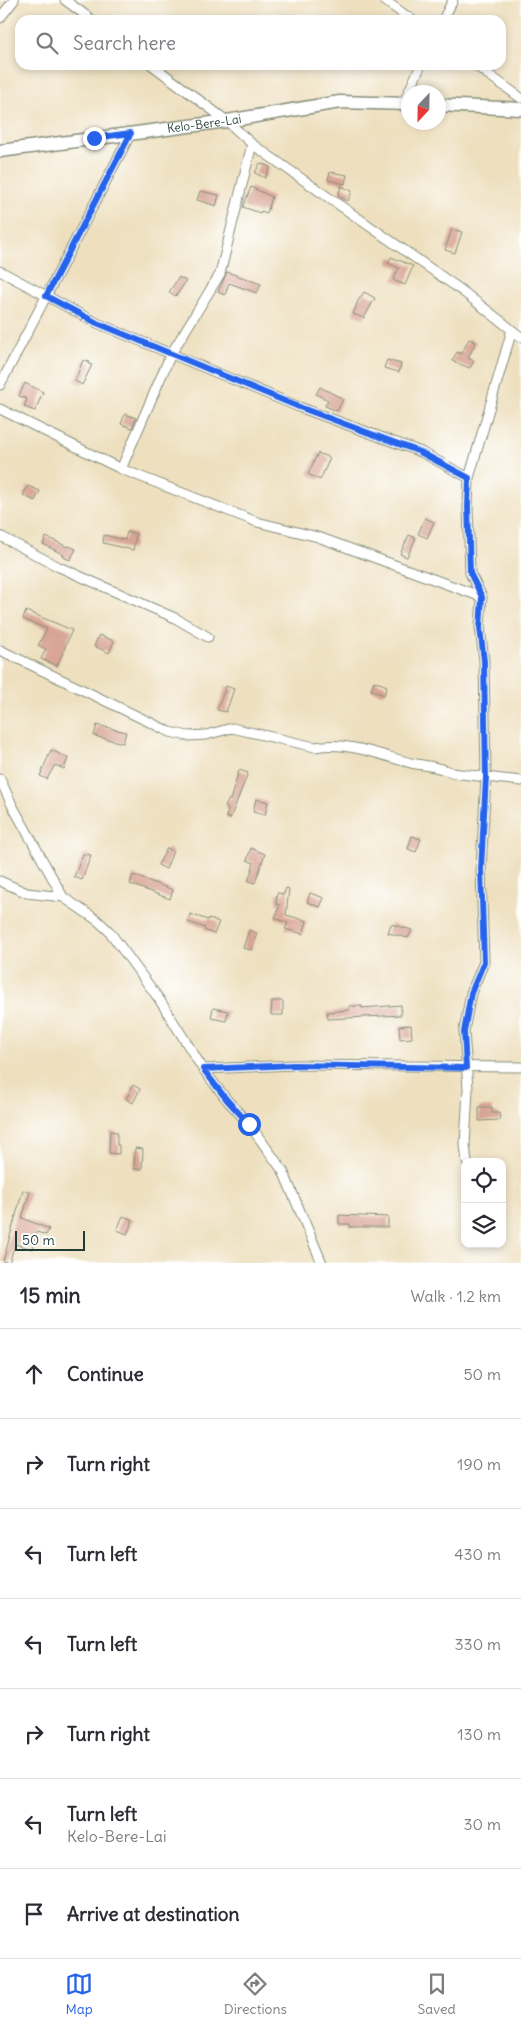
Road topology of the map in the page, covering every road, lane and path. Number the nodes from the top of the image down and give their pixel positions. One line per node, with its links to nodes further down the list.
1 (14, 0): 8 (street)
2 (65, 0): 5 (street)
3 (384, 0): 6 (street)
4 (453, 0): 7 (street)
5 (85, 15)
6 (405, 15)
7 (446, 15)
8 (0, 18)
9 (159, 70): 17 (street)
10 (420, 70): 12 (street)
11 (482, 70): 13 (street)
12 (414, 85)
13 (521, 98)
14 (401, 104): 17 (main road, Kelo-Bere-Lai)
15 (446, 105): 16 (main road)
16 (521, 109)
17 (226, 121): 18 (main road, Kelo-Bere-Lai); 19 (street)
18 (131, 133): 20 (main road, Kelo-Bere-Lai); 22 (street)
19 (252, 144): 23 (street); 25 (street)
20 (0, 151)
21 (0, 272): 22 (street)
22 (46, 296): 25 (street); 26 (street)
23 (512, 330): 24 (street); 29 (street)
24 (521, 337)
25 (171, 354): 28 (street); 29 (street)
26 (0, 386)
27 (0, 409): 28 (street)
28 (121, 469): 31 (street)
29 (469, 478): 31 (street)
30 (0, 536): 32 (street)
31 (482, 597): 34 (street)
32 (208, 637)
33 (0, 650): 34 (street)
34 (486, 777): 36 (street); 40 (street)
35 (0, 779): 38 (street)
36 (521, 781)
37 (0, 881): 38 (street)
38 (63, 897): 41 (street)
39 (521, 1067): 40 (street)
40 (466, 1068): 41 (street); 42 (street)
41 (203, 1069): 43 (street)
42 (467, 1158)
43 (322, 1263)

